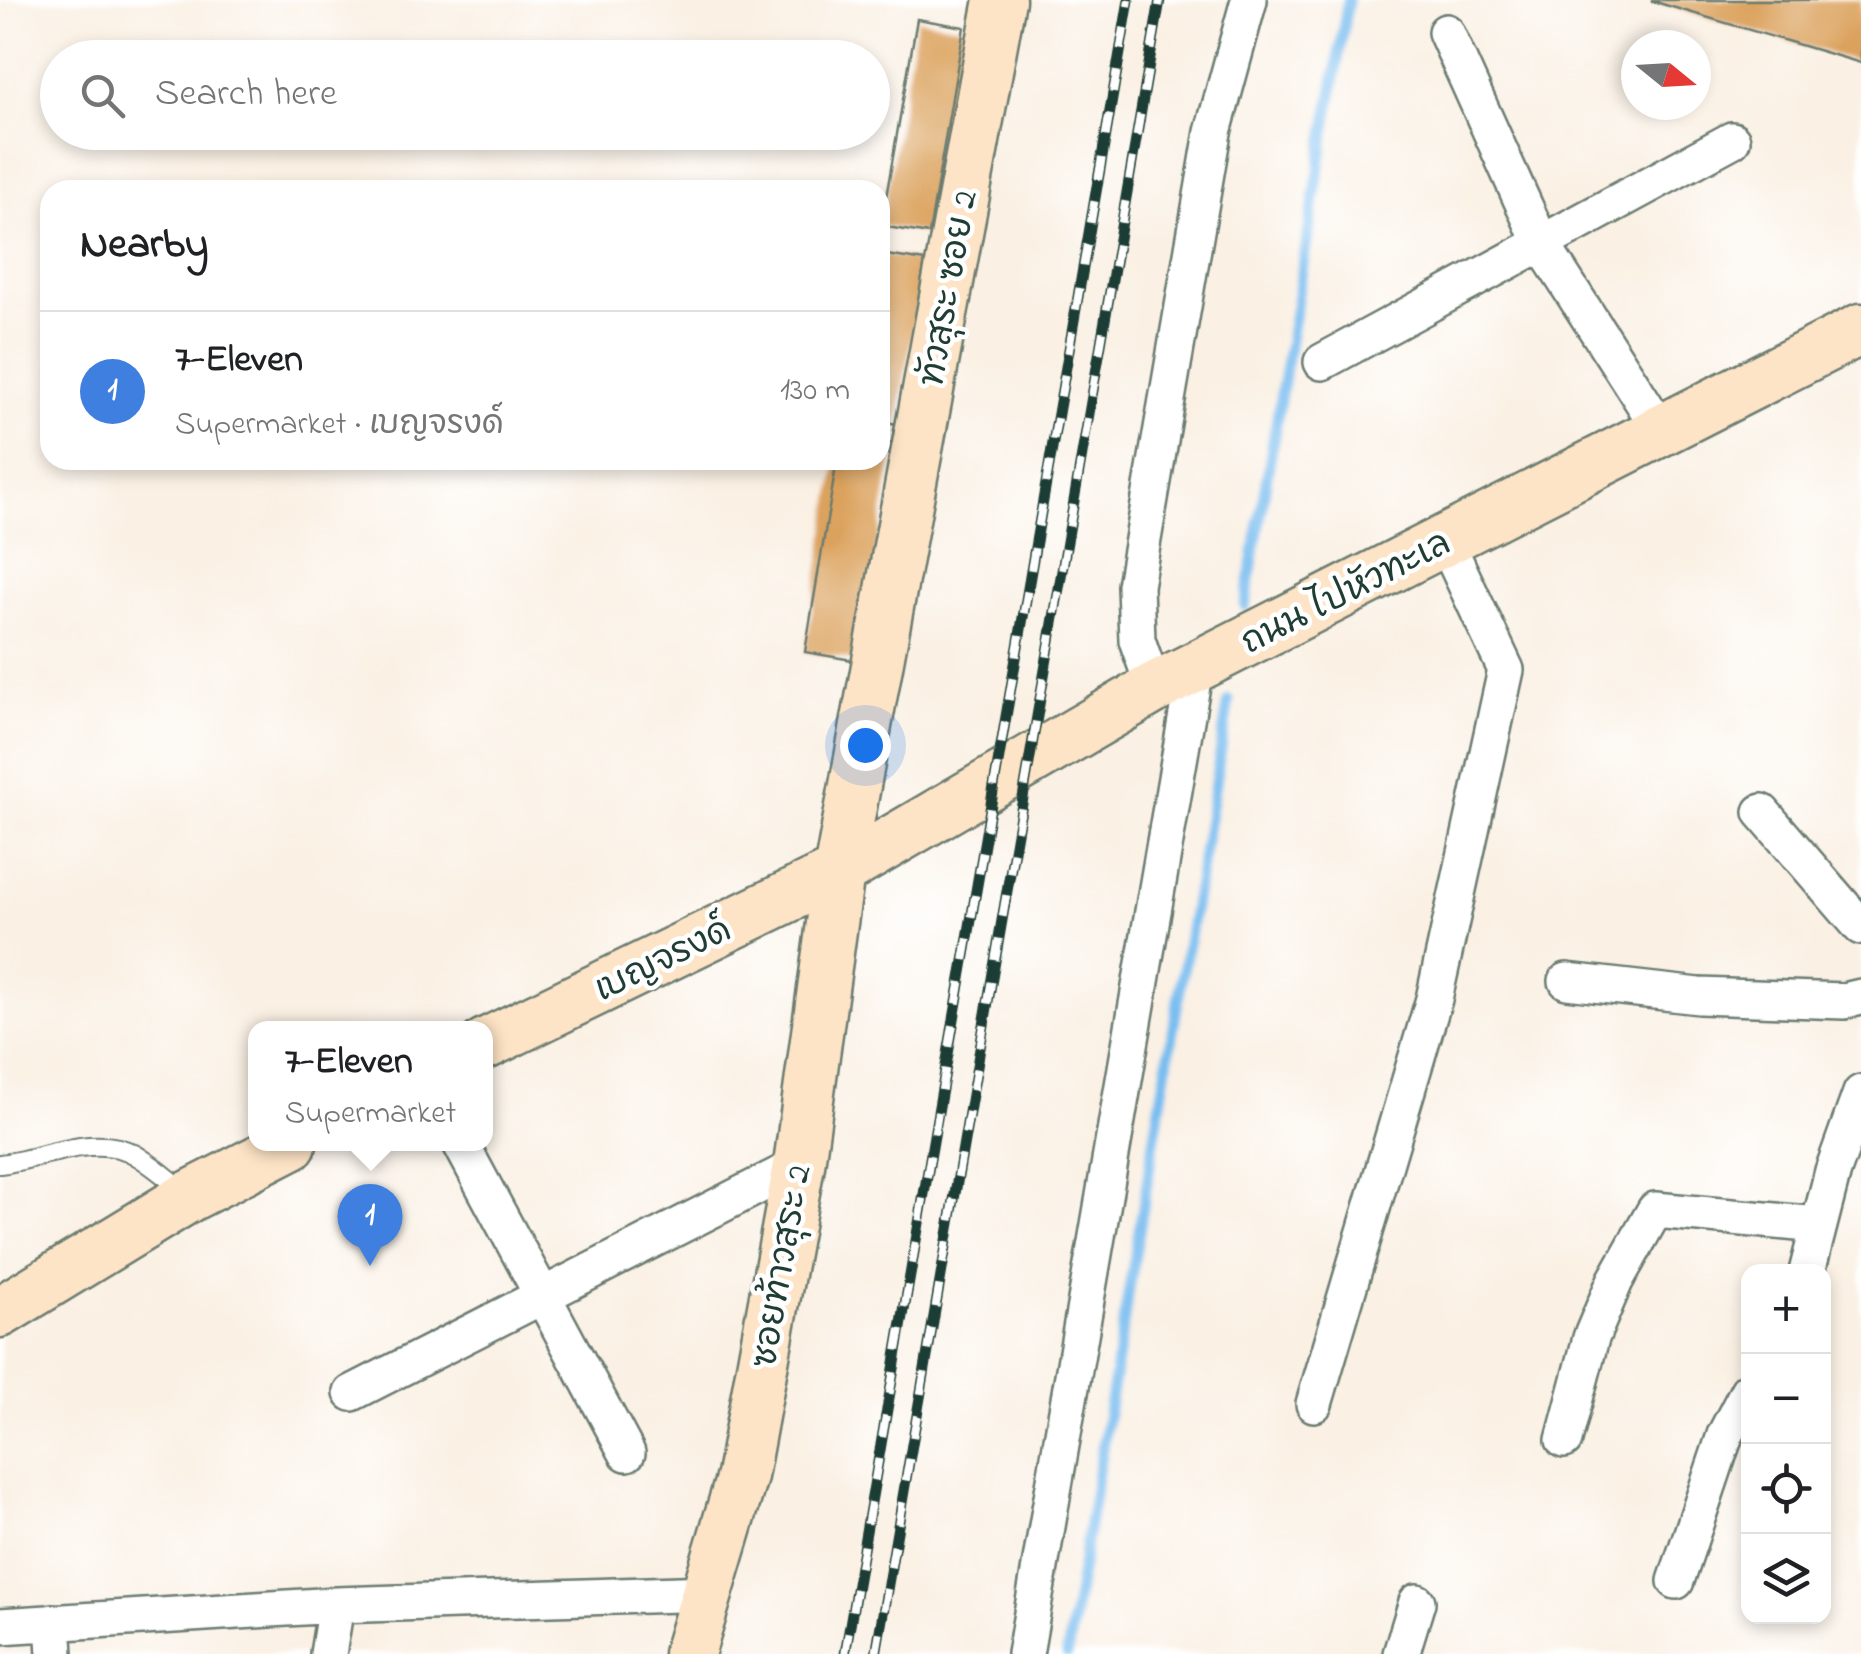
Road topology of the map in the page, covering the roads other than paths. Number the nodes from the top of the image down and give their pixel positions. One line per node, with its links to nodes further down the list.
1 (1000, 0): 12 (street, ทัวสุระ ซอย 2)
2 (1249, 0): 10 (street)
3 (1446, 32): 5 (street)
4 (1732, 140): 5 (street)
5 (1542, 243): 7 (street); 8 (street)
6 (1861, 329): 8 (street, ถนน ไปหัวทะเล)
7 (1322, 362)
8 (1661, 430): 9 (street, ถนน ไปหัวทะเล)
9 (1445, 540): 10 (street, ถนน ไปหัวทะเล); 28 (street)
10 (1175, 678): 12 (street, ถนน ไปหัวทะเล); 40 (street)
11 (1762, 812): 13 (street)
12 (839, 872): 16 (street, เบญจรงด์); 21 (street, ซอยท้าวสุระ 2)
13 (1861, 927)
14 (1567, 982): 15 (street)
15 (1861, 997)
16 (493, 1040)
17 (1861, 1094): 23 (street)
18 (277, 1151): 22 (street)
19 (465, 1151): 25 (street)
20 (0, 1164): 22 (lane)
21 (799, 1165): 25 (street); 33 (street, ซอยท้าวสุระ 2)
22 (190, 1196): 26 (street)
23 (1819, 1225): 24 (street); 30 (street)
24 (1809, 1264)
25 (542, 1296): 27 (street); 31 (street)
26 (0, 1312)
27 (352, 1393)
28 (1314, 1404)
29 (1741, 1404): 32 (street)
30 (1564, 1440)
31 (627, 1453)
32 (1676, 1581)
33 (710, 1593): 35 (street); 39 (street, ซอยท้าวสุระ 2)
34 (1417, 1602): 41 (street)
35 (336, 1605): 37 (street); 38 (street)
36 (0, 1626): 37 (street)
37 (54, 1638)
38 (328, 1654)
39 (689, 1654)
40 (1025, 1654)
41 (1400, 1654)

